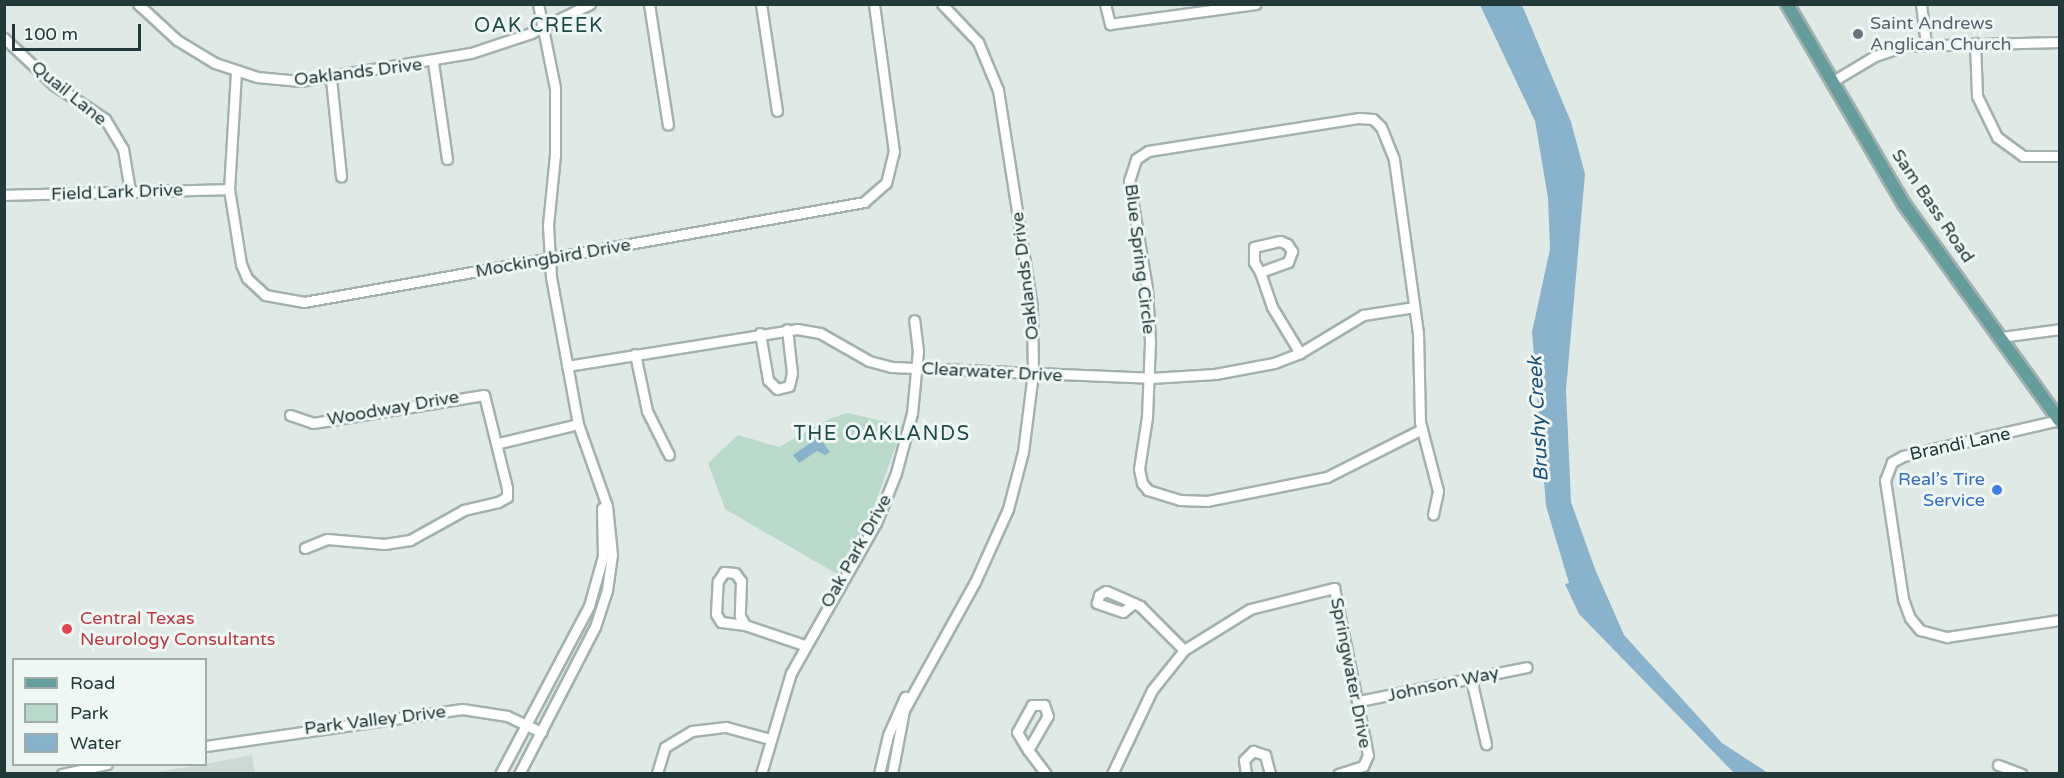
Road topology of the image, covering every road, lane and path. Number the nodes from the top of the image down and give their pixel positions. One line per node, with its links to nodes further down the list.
1 (138, 4): 19 (street, Oaklands Drive)
2 (538, 4): 13 (street)
3 (590, 4): 13 (street, Oaklands Drive)
4 (649, 4): 23 (street)
5 (761, 4): 22 (street)
6 (874, 4): 30 (street, Mockingbird Drive)
7 (942, 4): 42 (street, Oaklands Drive)
8 (1106, 4): 12 (street)
9 (1256, 4): 12 (street)
10 (1787, 4): 21 (main road, Sam Bass Road)
11 (1921, 4): 17 (street)
12 (1229, 6)
13 (545, 26): 18 (street, Oaklands Drive); 30 (street)
14 (4, 38): 28 (street, Quail Lane)
15 (2060, 42): 16 (street)
16 (1975, 43): 17 (street); 24 (street)
17 (1926, 44): 21 (street)
18 (433, 62): 20 (street, Oaklands Drive); 25 (street)
19 (236, 72): 20 (street, Oaklands Drive); 27 (street, Mockingbird Drive)
20 (331, 78): 26 (street)
21 (1833, 81): 37 (main road, Sam Bass Road)
22 (777, 111)
23 (668, 125)
24 (2060, 156)
25 (447, 159)
26 (341, 176)
27 (229, 189): 28 (street, Field Lark Drive); 30 (street, Mockingbird Drive)
28 (130, 191): 29 (street, Field Lark Drive)
29 (4, 195)
30 (550, 258): 40 (street)
31 (1260, 272): 38 (street)
32 (1414, 307): 38 (street, Clearwater Drive); 43 (street, Blue Spring Circle); 47 (street, Blue Spring Circle)
33 (914, 320): 41 (street, Oak Park Drive)
34 (787, 329): 36 (street, Clearwater Drive); 36 (street); 41 (street, Clearwater Drive)
35 (2060, 329): 37 (street)
36 (760, 333): 39 (street, Clearwater Drive)
37 (2001, 337): 45 (main road, Sam Bass Road)
38 (1300, 353): 43 (street, Clearwater Drive)
39 (635, 354): 40 (street, Clearwater Drive); 49 (street)
40 (567, 366): 46 (street)
41 (916, 368): 42 (street, Clearwater Drive); 56 (street, Oak Park Drive)
42 (1033, 373): 43 (street, Clearwater Drive); 58 (street, Oaklands Drive)
43 (1150, 378): 47 (street, Blue Spring Circle)
44 (290, 416): 48 (street, Woodway Drive)
45 (2059, 420): 54 (street, Brandi Lane)
46 (578, 424): 48 (street); 50 (street)
47 (1422, 429): 51 (street)
48 (499, 443): 52 (street, Woodway Drive)
49 (669, 455)
50 (600, 485): 62 (street); 63 (street)
51 (1433, 514)
52 (305, 548)
53 (1134, 603): 57 (street)
54 (2060, 620)
55 (745, 625): 55 (street); 56 (street)
56 (804, 645): 64 (street, Oak Park Drive)
57 (1184, 650): 61 (street, Springwater Drive); 78 (street)
58 (933, 655): 75 (street, Oaklands Drive); 76 (street, Oaklands Drive)
59 (1527, 666): 60 (street, Johnson Way)
60 (1471, 679): 61 (street, Johnson Way); 65 (street)
61 (1359, 701): 81 (street, Springwater Drive)
62 (526, 725): 63 (street, Park Valley Drive); 66 (street, Park Valley Drive); 72 (street)
63 (541, 732): 73 (street)
64 (770, 739): 70 (street); 74 (street, Oak Park Drive)
65 (1486, 744)
66 (207, 746)
67 (1028, 750): 67 (street); 77 (street)
68 (1998, 765): 82 (street)
69 (102, 766): 71 (street)
70 (657, 773)
71 (62, 774)
72 (500, 774)
73 (519, 774)
74 (761, 774)
75 (879, 774)
76 (892, 774)
77 (1046, 774)
78 (1112, 774)
79 (1246, 774): 80 (street)
80 (1270, 774)
81 (1338, 774)
82 (2021, 774)

